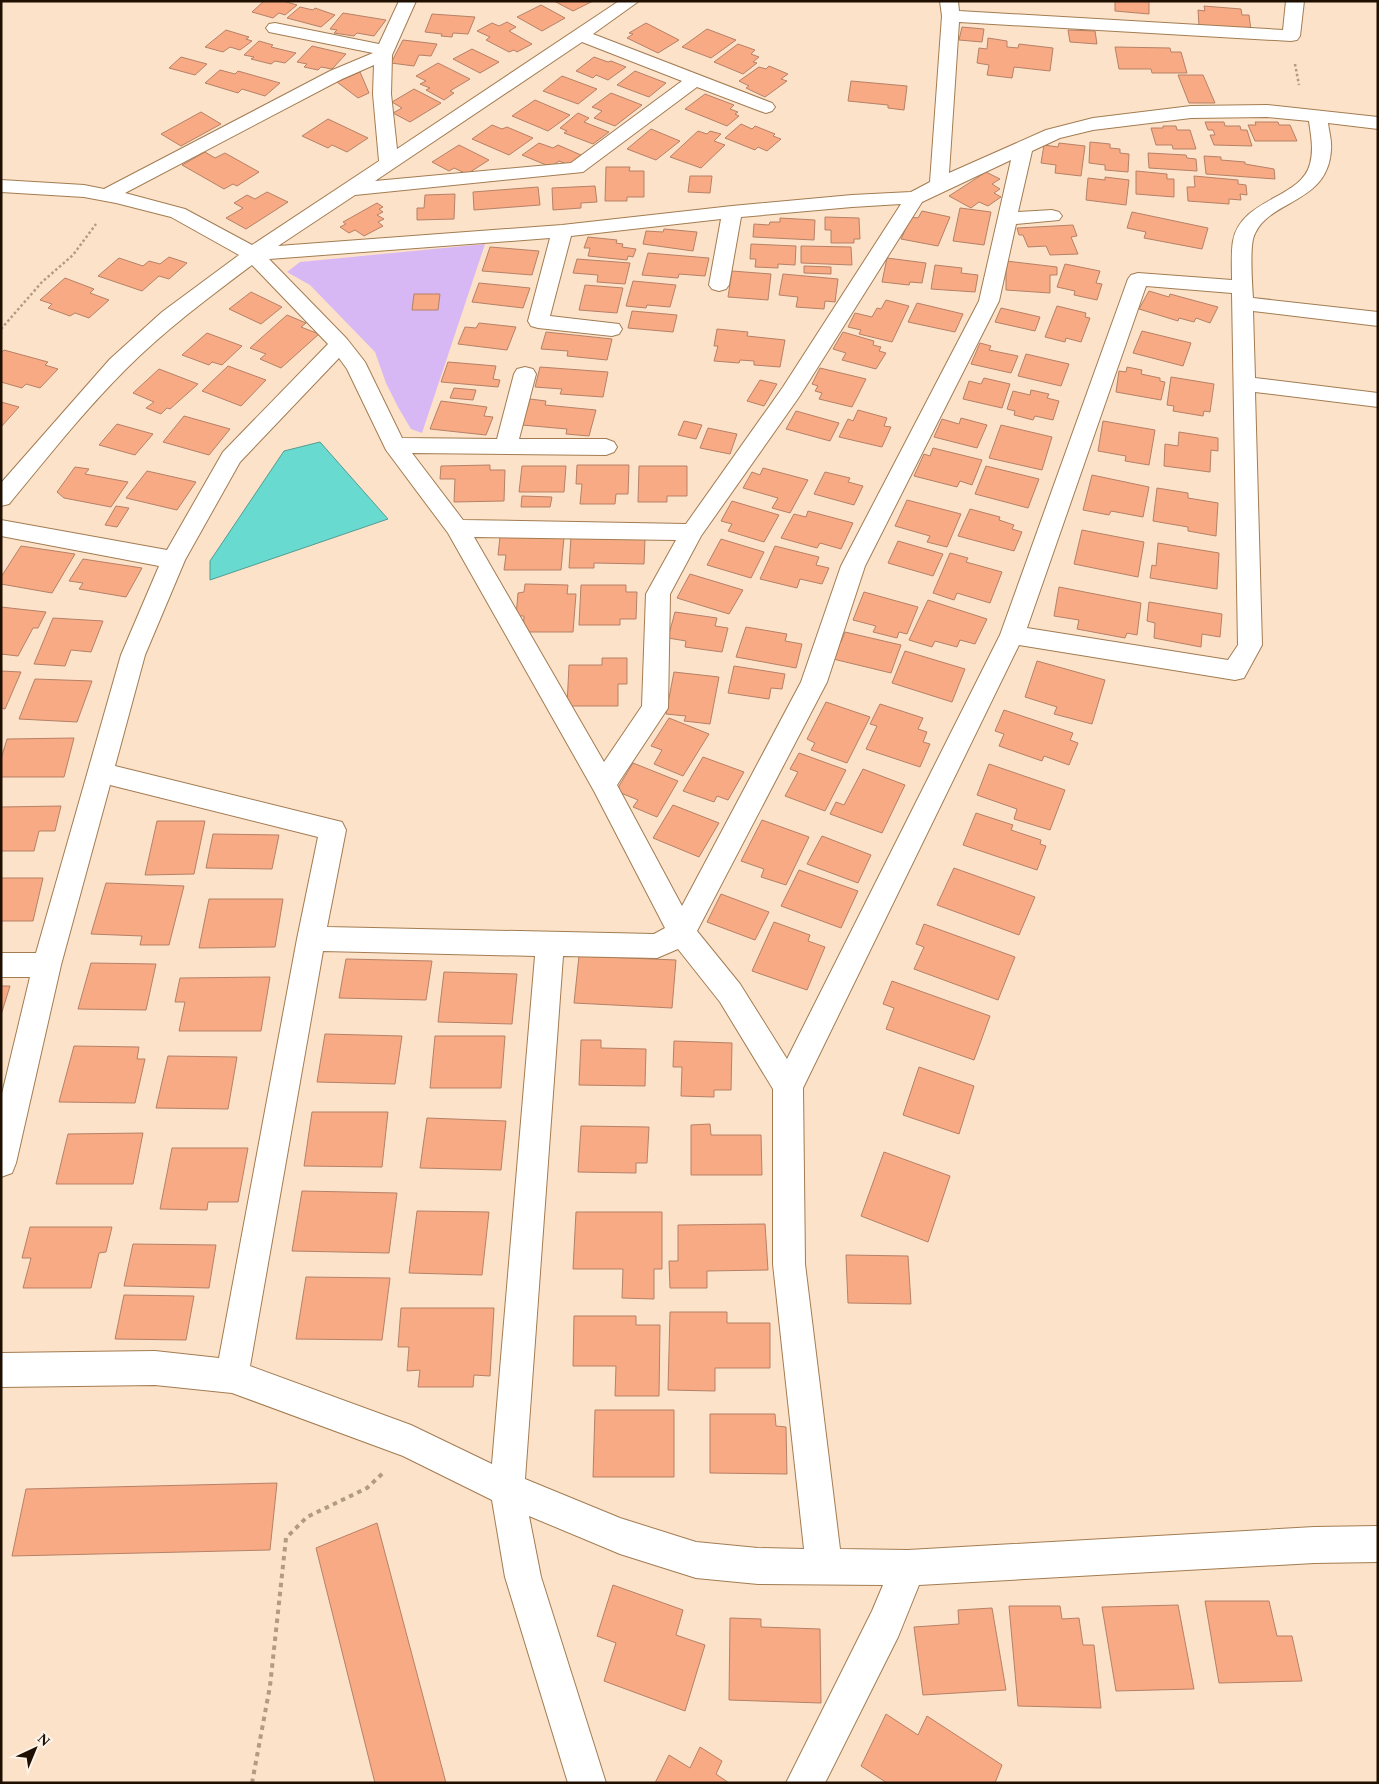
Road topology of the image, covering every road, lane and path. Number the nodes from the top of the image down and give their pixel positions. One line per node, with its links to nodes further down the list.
1 (408, 1): 8 (street)
2 (631, 1): 6 (street)
3 (1295, 1): 7 (street)
4 (950, 9): 7 (street); 15 (street)
5 (275, 28): 8 (street)
6 (580, 35): 9 (street); 14 (street)
7 (1291, 36): 11 (path)
8 (384, 53): 14 (street); 18 (street)
9 (695, 80): 10 (street); 17 (street)
10 (766, 107)
11 (1311, 116): 12 (street); 13 (street); 26 (street)
12 (1378, 123)
13 (1023, 147): 15 (street); 22 (street)
14 (390, 163): 17 (street)
15 (939, 185): 19 (street)
16 (1, 186): 18 (street)
17 (350, 189): 24 (street)
18 (112, 196): 24 (street); 28 (path)
19 (915, 198): 20 (street); 40 (street)
20 (732, 212): 23 (street); 25 (street)
21 (1052, 216): 22 (street)
22 (1007, 219): 45 (street)
23 (562, 231): 24 (street); 29 (street)
24 (253, 254): 30 (street); 37 (street)
25 (719, 285)
26 (1242, 295): 27 (street); 32 (street); 42 (street)
27 (1378, 319)
28 (1, 329)
29 (612, 329)
30 (340, 344): 34 (street); 41 (street)
31 (525, 374): 35 (street)
32 (1244, 384): 33 (street); 42 (street)
33 (1378, 400)
34 (394, 445): 35 (street); 39 (street)
35 (506, 447): 36 (street)
36 (606, 447)
37 (1, 498)
38 (1, 528): 41 (street)
39 (457, 528): 40 (street); 44 (street)
40 (692, 532): 44 (street)
41 (173, 560): 43 (street)
42 (1012, 635): 50 (street)
43 (99, 772): 46 (street); 49 (street)
44 (603, 784): 45 (street)
45 (682, 933): 47 (street); 50 (street)
46 (311, 939): 47 (street); 53 (street)
47 (550, 944): 55 (street)
48 (1, 965): 49 (street)
49 (47, 965): 51 (street)
50 (788, 1087): 57 (street)
51 (1, 1162)
52 (1, 1370): 53 (street)
53 (232, 1376): 55 (street)
54 (383, 1473): 59 (path)
55 (507, 1489): 57 (street); 60 (street)
56 (1378, 1544): 58 (street)
57 (824, 1567): 58 (street)
58 (908, 1568): 61 (street)
59 (252, 1783)
60 (587, 1783)
61 (805, 1783)

